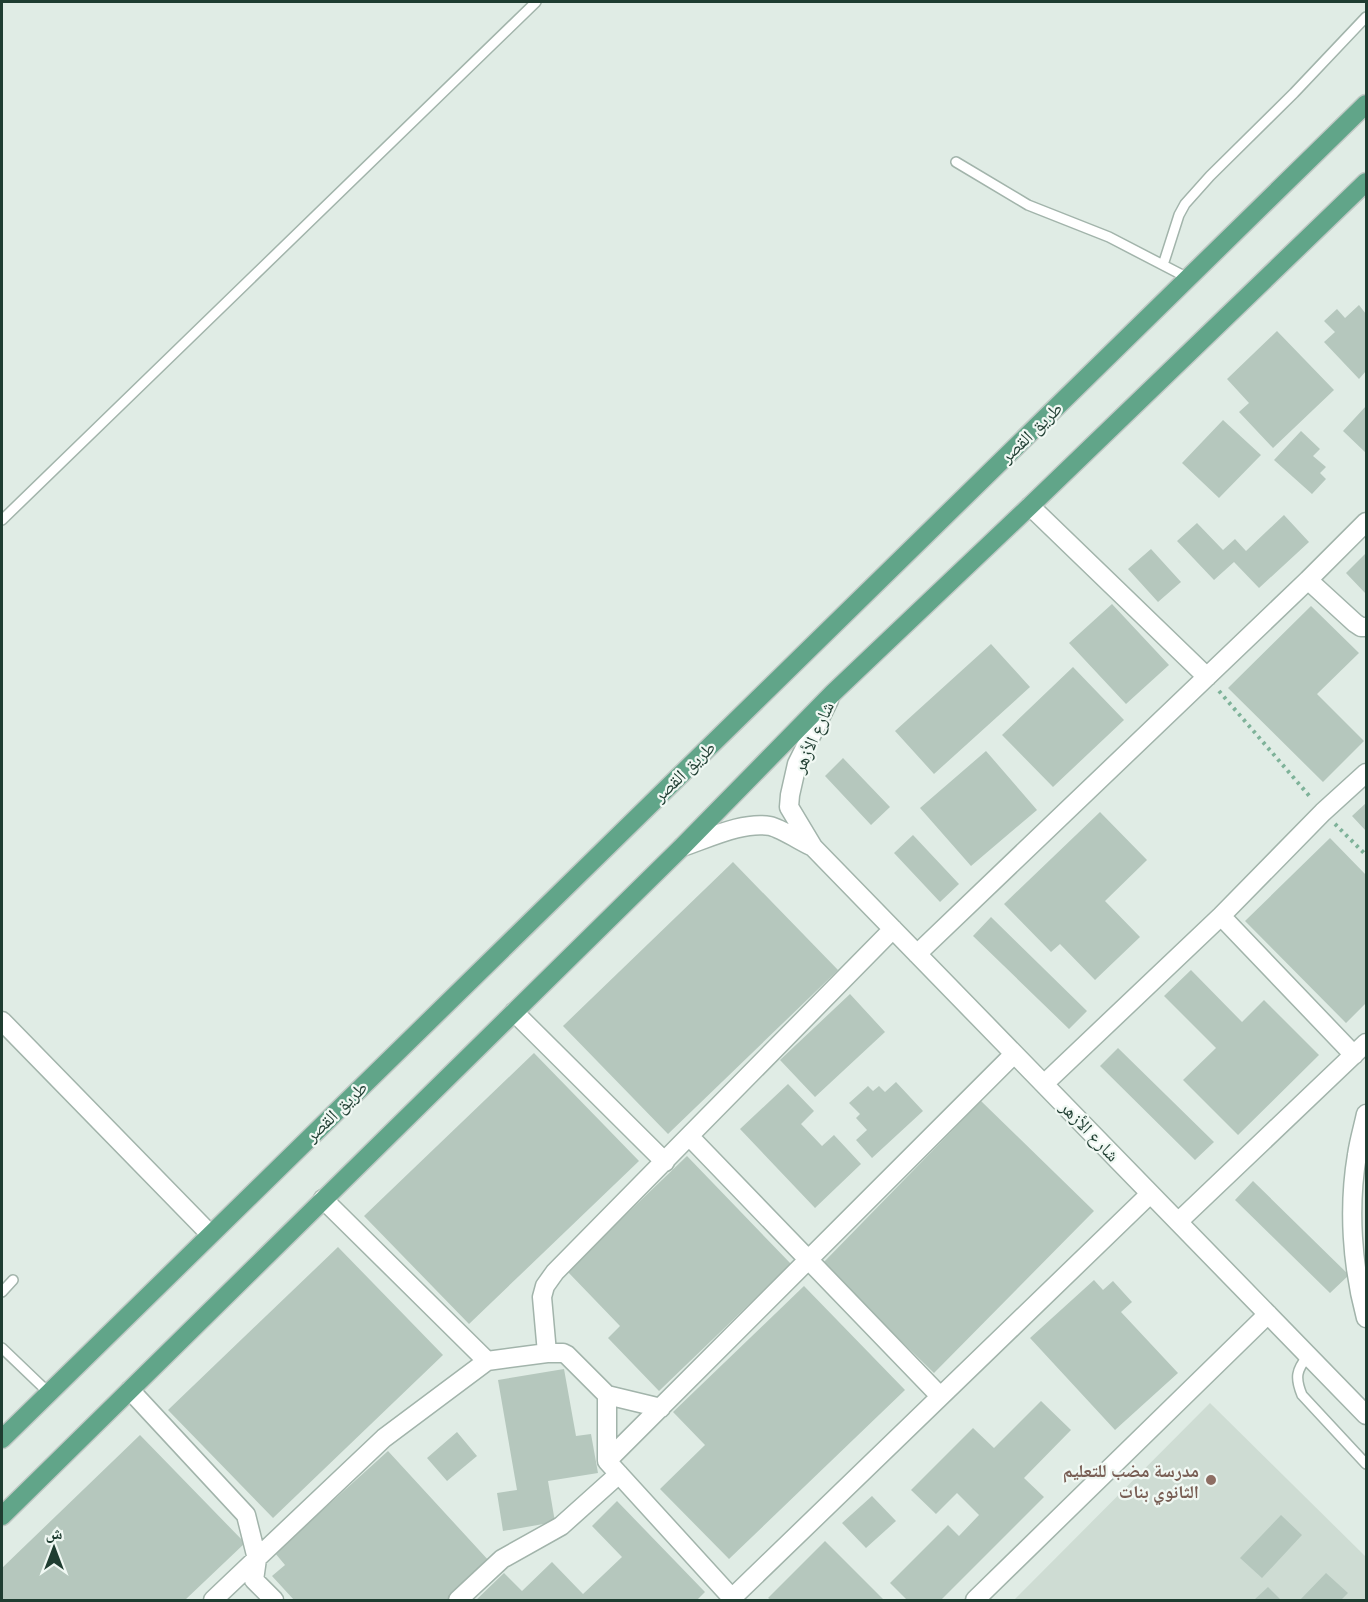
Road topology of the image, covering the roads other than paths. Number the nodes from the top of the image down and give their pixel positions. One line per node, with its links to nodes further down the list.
1 (536, 2): 9 (lane)
2 (1366, 17): 6 (lane)
3 (1366, 104): 7 (main road, طريق القصر)
4 (956, 162): 6 (lane)
5 (1365, 187): 8 (main road)
6 (1163, 265): 7 (lane)
7 (1188, 278): 33 (main road, طريق القصر)
8 (1030, 506): 13 (street); 14 (main road)
9 (2, 520)
10 (1366, 522): 11 (street)
11 (1308, 580): 12 (street); 13 (street)
12 (1366, 627)
13 (1207, 677): 20 (street)
14 (833, 693): 16 (main road); 17 (street, شارع الأزهر)
15 (1366, 773): 18 (street)
16 (682, 847): 17 (street, شارع الأزهر); 21 (main road)
17 (813, 847): 19 (street, شارع الأزهر)
18 (1221, 916): 23 (street); 25 (street)
19 (893, 929): 20 (street, شارع الأزهر); 27 (street)
20 (917, 954): 24 (street, شارع الأزهر)
21 (514, 1012): 28 (street); 31 (main road)
22 (2, 1021): 33 (street)
23 (1360, 1049): 32 (street)
24 (1014, 1054): 25 (street, شارع الأزهر); 34 (street)
25 (1044, 1084): 29 (street, شارع الأزهر)
26 (1366, 1114): 30 (street)
27 (689, 1136): 28 (street); 34 (street)
28 (664, 1162): 40 (street)
29 (1150, 1194): 32 (street, شارع الأزهر); 46 (street)
30 (1360, 1197): 38 (street)
31 (323, 1199): 42 (street); 43 (main road)
32 (1178, 1222): 37 (street, شارع الأزهر)
33 (210, 1234): 44 (main road, طريق القصر)
34 (809, 1260): 46 (street); 47 (street)
35 (13, 1280): 36 (lane)
36 (2, 1292)
37 (1268, 1314): 41 (street, شارع الأزهر); 58 (street)
38 (1366, 1318)
39 (2, 1348): 44 (lane)
40 (547, 1353): 42 (street); 45 (street)
41 (1308, 1356): 48 (street, شارع الأزهر); 50 (lane)
42 (487, 1361): 53 (street)
43 (130, 1390): 52 (main road); 53 (street)
44 (49, 1393): 49 (main road, طريق القصر)
45 (607, 1395): 47 (street); 51 (street)
46 (940, 1396): 54 (street)
47 (661, 1408): 51 (street)
48 (1366, 1415)
49 (2, 1439)
50 (1366, 1464)
51 (613, 1468): 54 (street); 57 (street)
52 (2, 1516)
53 (257, 1559): 55 (street); 56 (street)
54 (731, 1599)
55 (213, 1600)
56 (274, 1600)
57 (458, 1600)
58 (975, 1600)

